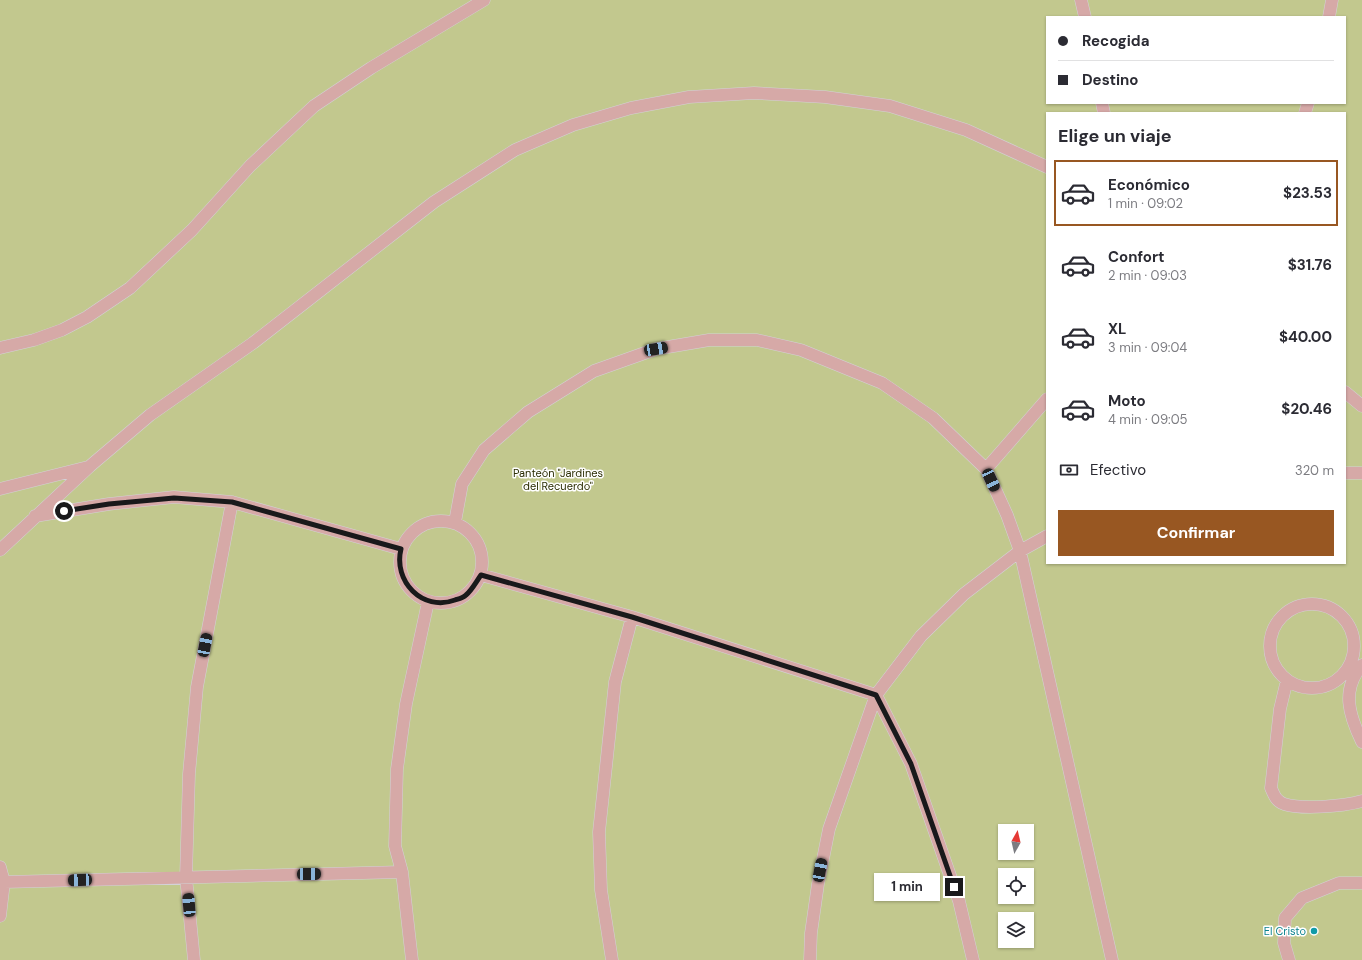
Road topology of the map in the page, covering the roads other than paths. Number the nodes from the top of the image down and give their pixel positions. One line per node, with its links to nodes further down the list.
1 (484, 0): 7 (lane)
2 (1082, 0): 4 (lane)
3 (1332, 0): 5 (lane)
4 (1085, 16)
5 (1328, 16)
6 (1046, 167): 11 (lane)
7 (0, 348)
8 (1346, 393): 10 (lane)
9 (1046, 400): 12 (lane)
10 (1362, 406)
11 (90, 466): 15 (lane); 17 (lane)
12 (986, 469): 18 (lane); 22 (lane)
13 (1346, 473): 14 (lane)
14 (1362, 473)
15 (0, 489)
16 (232, 502): 17 (lane); 20 (lane); 34 (lane)
17 (34, 516): 21 (lane)
18 (455, 522): 20 (lane); 23 (lane)
19 (1046, 537): 22 (lane)
20 (401, 549): 24 (lane)
21 (0, 550)
22 (1020, 552): 29 (lane); 43 (lane)
23 (481, 575): 24 (lane); 25 (lane)
24 (428, 602): 33 (lane)
25 (632, 617): 29 (lane); 40 (lane)
26 (1358, 652): 28 (lane); 28 (lane)
27 (1362, 665): 30 (lane)
28 (1287, 680): 31 (lane)
29 (876, 695): 41 (lane); 42 (lane)
30 (1362, 742)
31 (1362, 802)
32 (0, 867): 35 (lane)
33 (402, 872): 34 (lane); 39 (lane)
34 (186, 877): 35 (lane); 38 (lane)
35 (4, 882): 37 (lane)
36 (1362, 883): 44 (lane)
37 (0, 916)
38 (194, 960)
39 (412, 960)
40 (612, 960)
41 (810, 960)
42 (972, 960)
43 (1112, 960)
44 (1289, 960)

